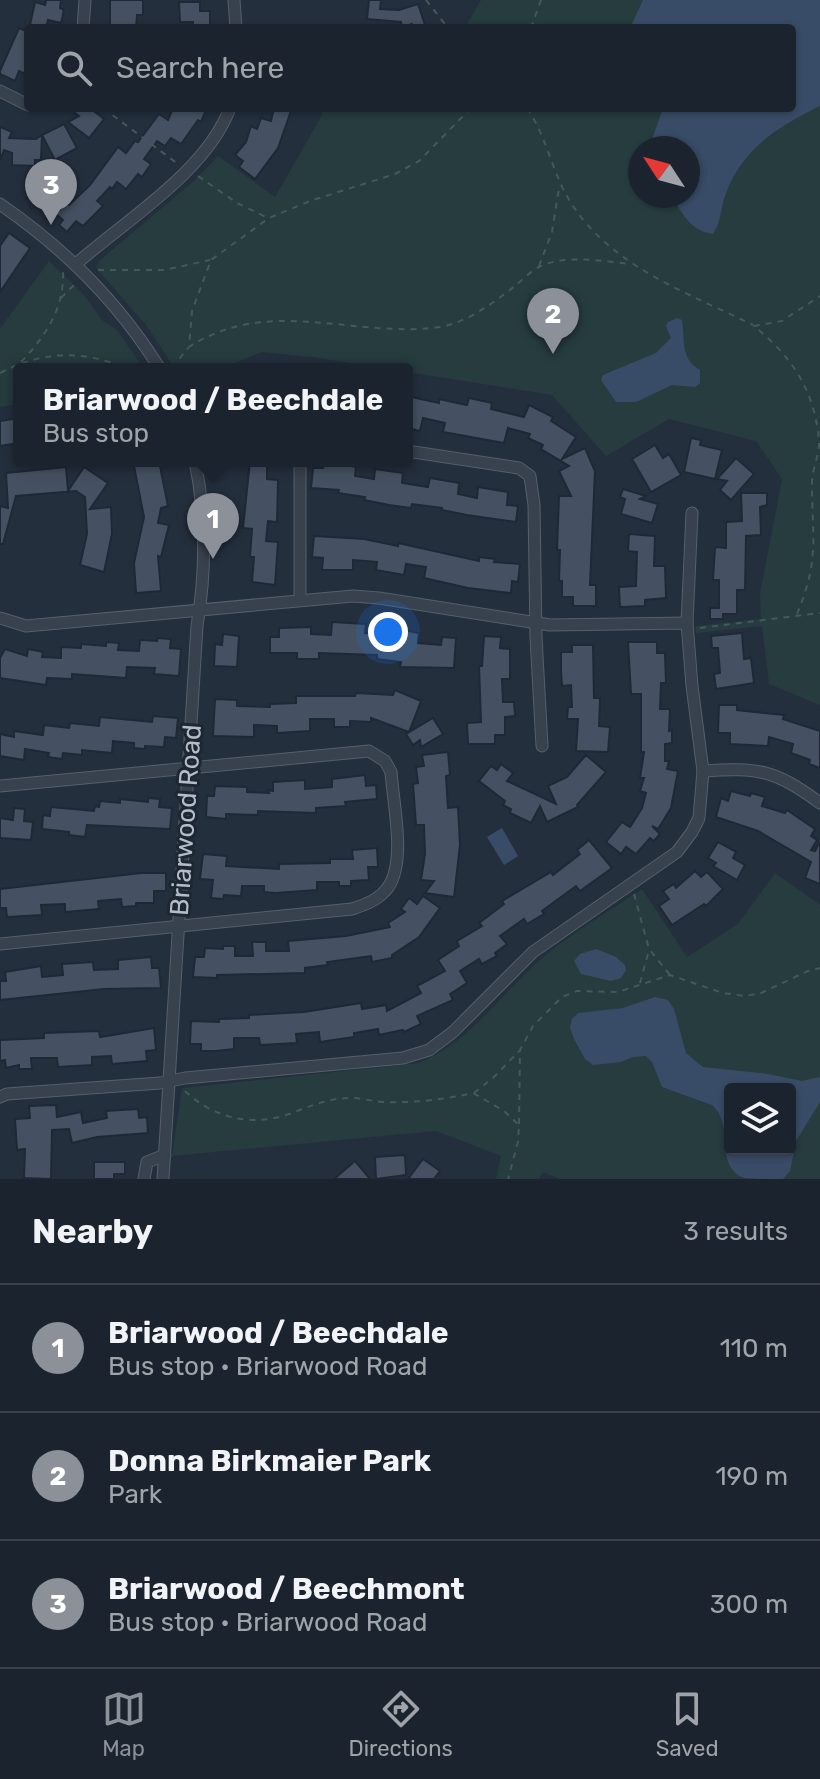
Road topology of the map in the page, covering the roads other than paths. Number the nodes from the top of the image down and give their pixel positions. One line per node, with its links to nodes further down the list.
1 (85, 0): 3 (street)
2 (234, 0): 4 (street)
3 (83, 24)
4 (236, 24)
5 (0, 91): 6 (street)
6 (24, 103)
7 (228, 112): 9 (street)
8 (0, 204): 9 (street)
9 (76, 264): 10 (street)
10 (156, 363)
11 (413, 452): 18 (street)
12 (196, 467): 16 (street, Briarwood Road)
13 (300, 467): 15 (street)
14 (692, 513): 19 (street)
15 (300, 599): 16 (street); 18 (street)
16 (200, 610): 17 (street); 21 (street, Briarwood Road)
17 (0, 618)
18 (536, 624): 19 (street); 20 (street)
19 (687, 630): 22 (street)
20 (542, 746)
21 (190, 768): 23 (street); 25 (street, Briarwood Road); 25 (street)
22 (703, 771): 24 (street); 27 (street)
23 (0, 786)
24 (820, 803)
25 (179, 926): 26 (street); 27 (street, Briarwood Road)
26 (0, 944)
27 (170, 1080): 28 (street); 29 (street, Briarwood Road)
28 (0, 1097)
29 (165, 1155): 30 (street); 31 (street, Briarwood Road)
30 (144, 1179)
31 (163, 1179)

